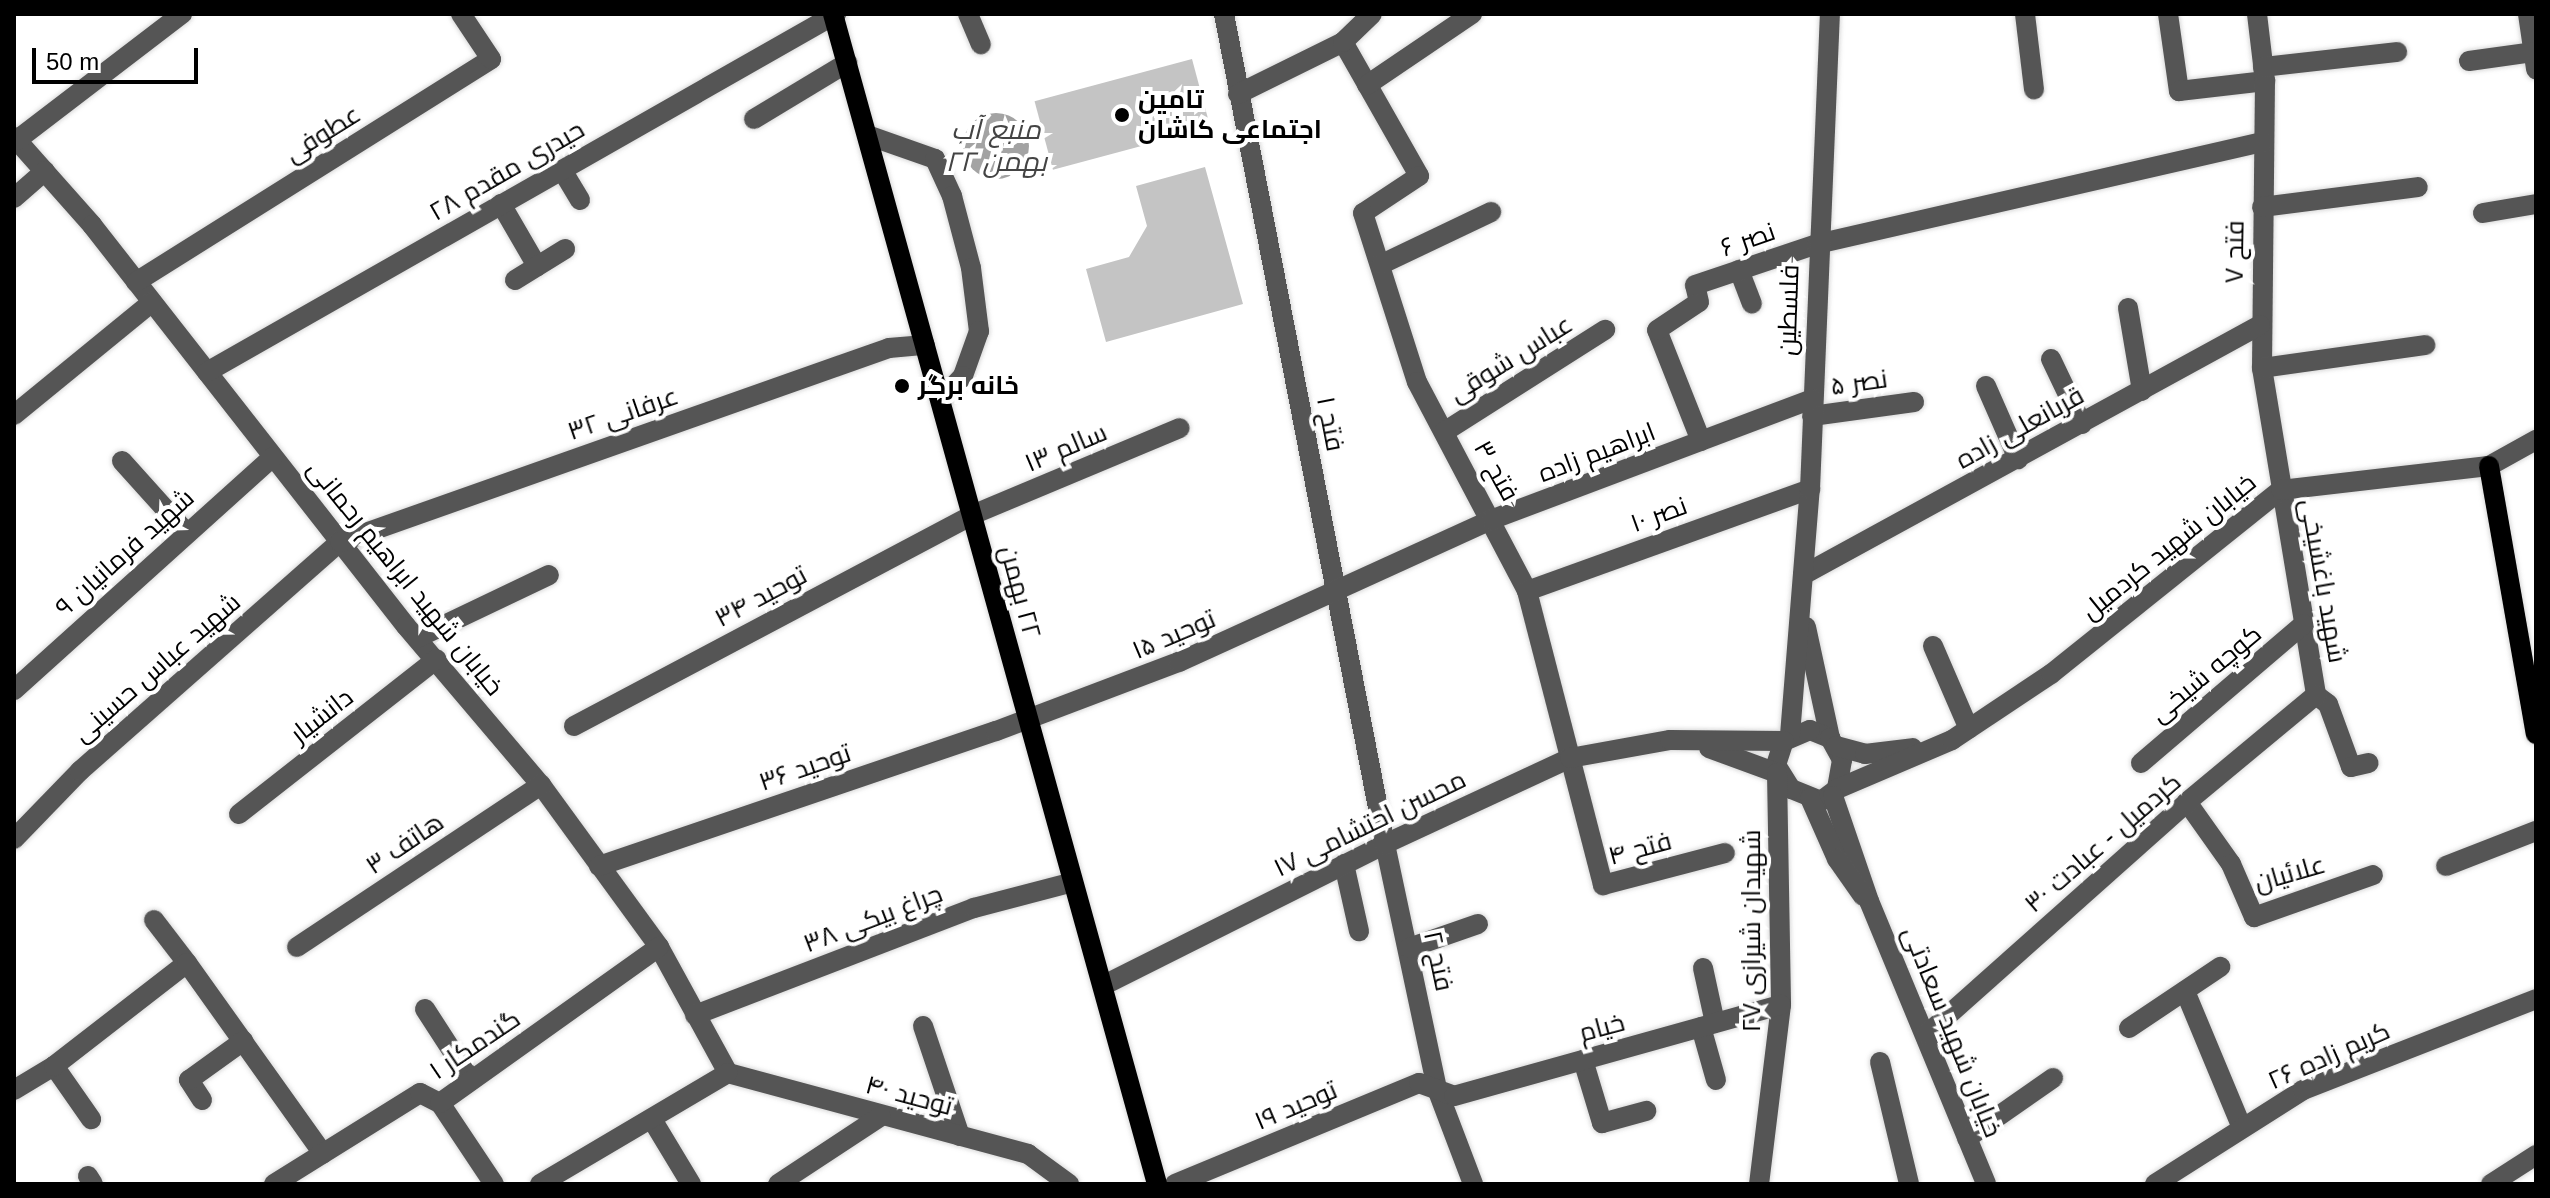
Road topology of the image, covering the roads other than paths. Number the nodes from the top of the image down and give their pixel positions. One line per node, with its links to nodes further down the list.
1 (182, 14): 25 (street)
2 (461, 14): 43 (street, عطوفی)
3 (834, 14): 18 (main road, ٢٢ بهمن); 27 (street, حیدری مقدم ۲۸)
4 (968, 14): 14 (street)
5 (1224, 14): 22 (street, فتح ۱)
6 (1372, 14): 13 (street)
7 (1472, 14): 20 (street)
8 (1830, 14): 37 (street, فلسطین)
9 (2025, 14): 21 (street)
10 (2168, 14): 19 (street)
11 (2257, 14): 19 (street, فتح ۷)
12 (2528, 14): 16 (street)
13 (1343, 42): 20 (street); 22 (street)
14 (981, 44)
15 (2397, 52): 19 (street)
16 (2535, 60): 17 (street)
17 (2469, 61)
18 (847, 63): 23 (street); 24 (main road, ٢٢ بهمن)
19 (2264, 74): 26 (street, فتح ۷)
20 (1367, 85): 39 (street, فتح ۳)
21 (2034, 89)
22 (1238, 94): 77 (street, فتح ۱)
23 (754, 119)
24 (867, 135): 49 (main road, ٢٢ بهمن); 56 (street)
25 (15, 138): 28 (street, خیابان شهید ابراهیم رحمانی)
26 (2263, 142): 34 (street, فتح ۷); 37 (street, نصر ۶)
27 (562, 170): 31 (street); 32 (street, حیدری مقدم ۲۸)
28 (45, 171): 30 (street); 43 (street, خیابان شهید ابراهیم رحمانی)
29 (2418, 187): 34 (street)
30 (14, 198)
31 (580, 200)
32 (501, 204): 40 (street); 53 (street, حیدری مقدم ۲۸)
33 (2536, 204): 36 (street)
34 (2262, 207): 47 (street, فتح ۷)
35 (1491, 212): 39 (street)
36 (2483, 213)
37 (1817, 244): 41 (street, نصر ۶); 58 (street, فلسطین)
38 (565, 249): 40 (street)
39 (1382, 264): 62 (street, فتح ۳)
40 (537, 266): 42 (street)
41 (1739, 270): 45 (street); 64 (street, نصر ۶)
42 (515, 280)
43 (136, 282): 44 (street, خیابان شهید ابراهیم رحمانی)
44 (152, 302): 53 (street, خیابان شهید ابراهیم رحمانی); 59 (street)
45 (1752, 304)
46 (2128, 308): 55 (street)
47 (2260, 325): 52 (street, فتح ۷); 55 (street, قربانعلی زاده)
48 (1605, 330): 62 (street, عباس شوقی)
49 (925, 345): 56 (main road, ٢٢ بهمن); 74 (street, عرفانی ۳۲)
50 (2425, 345): 52 (street)
51 (2051, 359): 60 (street)
52 (2262, 368): 70 (street, فتح ۷)
53 (207, 372): 65 (street, خیابان شهید ابراهیم رحمانی)
54 (1986, 386): 66 (street)
55 (2142, 391): 60 (street, قربانعلی زاده)
56 (941, 400): 71 (main road, ٢٢ بهمن)
57 (1914, 402): 58 (street, نصر ۵)
58 (1812, 408): 64 (street, نصر ۵); 69 (street, فلسطین)
59 (14, 415)
60 (2082, 424): 66 (street, قربانعلی زاده)
61 (1180, 428): 71 (street, سالم ۱۳)
62 (1444, 432): 72 (street, فتح ۳)
63 (2536, 440): 68 (street, خیابان شهید کردمیل)
64 (1701, 441): 72 (street, ابراهیم زاده)
65 (273, 457): 73 (street, شهید فرمانیان ۹); 74 (street, خیابان شهید ابراهیم رحمانی)
66 (2018, 459): 76 (street, قربانعلی زاده)
67 (122, 461): 73 (street)
68 (2489, 466): 70 (street, خیابان شهید کردمیل); 83 (main road)
69 (1810, 489): 76 (street, فلسطین); 78 (street, نصر ۱۰)
70 (2281, 490): 80 (street, شهید باغشیخی); 89 (street, خیابان شهید کردمیل)
71 (972, 515): 87 (main road, ٢٢ بهمن); 88 (street, توحید ۳۴)
72 (1493, 519): 77 (street, ابراهیم زاده); 78 (street, فتح ۳)
73 (185, 531): 85 (street, شهید فرمانیان ۹)
74 (340, 542): 81 (street, خیابان شهید ابراهیم رحمانی); 104 (street, شهید عباس حسینی)
75 (549, 575): 81 (street)
76 (1803, 575): 79 (street, فلسطین)
77 (1337, 591): 87 (street, توحید ۱۵); 105 (street, فتح ۱)
78 (1527, 591): 94 (street, فتح ۳)
79 (1802, 608): 91 (street); 93 (street)
80 (2304, 624): 86 (street, شهید باغشیخی); 95 (street, کوچه شیخی)
81 (417, 638): 84 (street, خیابان شهید ابراهیم رحمانی)
82 (1933, 646): 89 (street)
83 (2529, 653): 90 (main road)
84 (437, 659): 98 (street, خیابان شهید ابراهیم رحمانی); 102 (street, دانشیار)
85 (14, 690)
86 (2316, 695): 96 (street, شهید باغشیخی); 101 (street, کردمیل - عبادت ۳۰)
87 (1028, 720): 108 (street, توحید ۳۶); 111 (main road, ٢٢ بهمن)
88 (574, 726)
89 (1960, 734): 93 (street); 99 (street)
90 (2536, 734)
91 (1787, 738): 92 (street, محسن احتشامی ۱۷); 93 (street); 97 (street)
92 (1670, 740): 94 (street, محسن احتشامی ۱۷); 97 (street, محسن احتشامی ۱۷)
93 (1833, 742): 99 (street)
94 (1570, 758): 105 (street, محسن احتشامی ۱۷); 106 (street, فتح ۴)
95 (2141, 763)
96 (2360, 765)
97 (1777, 773): 100 (street); 125 (street, شهیدان شیرازی ۲۷)
98 (541, 785): 108 (street, خیابان شهید ابراهیم رحمانی); 116 (street, هاتف ۳)
99 (1835, 793): 100 (street); 112 (street, خیابان شهید سعادتی)
100 (1810, 798): 112 (street, خیابان شهید سعادتی)
101 (2187, 802): 110 (street, علائیان); 131 (street, کردمیل - عبادت ۳۰)
102 (239, 814)
103 (2536, 831): 109 (street)
104 (14, 839)
105 (1385, 844): 107 (street, محسن احتشامی ۱۷); 118 (street, فتح ۲)
106 (1725, 853)
107 (1344, 864): 115 (street); 122 (street, محسن احتشامی ۱۷)
108 (599, 866): 117 (street, خیابان شهید ابراهیم رحمانی)
109 (2446, 866)
110 (2373, 875)
111 (1073, 882): 122 (main road, ٢٢ بهمن); 127 (street, چراغ بیکی ۳۸)
112 (1869, 901): 131 (street, خیابان شهید سعادتی)
113 (154, 920): 119 (street)
114 (1478, 924): 118 (street)
115 (1359, 931)
116 (297, 947)
117 (659, 947): 127 (street, خیابان شهید ابراهیم رحمانی); 138 (street, گندمکار ۱)
118 (1409, 948): 140 (street, فتح ۲)
119 (187, 963): 132 (street); 135 (street)
120 (2220, 967): 123 (street)
121 (1703, 968): 128 (street)
122 (1104, 985): 159 (main road, ٢٢ بهمن)
123 (2185, 991): 130 (street); 148 (street)
124 (2536, 999): 148 (street, کریم زاده ۲۶)
125 (1781, 1005): 128 (street, خیام); 162 (street, شهیدان شیرازی ۲۷)
126 (425, 1009): 138 (street)
127 (695, 1015): 136 (street, خیابان شهید ابراهیم رحمانی)
128 (1708, 1025): 133 (street, خیام); 139 (street)
129 (923, 1026): 149 (street)
130 (2129, 1028)
131 (1927, 1034): 150 (street, خیابان شهید سعادتی)
132 (243, 1041): 142 (street); 151 (street)
133 (1583, 1060): 140 (street, خیام); 144 (street)
134 (1880, 1062): 163 (street)
135 (54, 1066): 141 (street); 146 (street)
136 (728, 1073): 145 (street, توحید ۴۰); 147 (street)
137 (2053, 1078): 150 (street)
138 (471, 1080): 143 (street, گندمکار ۱)
139 (1716, 1080)
140 (1437, 1089): 160 (street, توحید ۱۹); 161 (street, فتح ۲)
141 (14, 1090)
142 (202, 1100)
143 (440, 1103): 151 (street, گندمکار ۱); 154 (street)
144 (1646, 1111)
145 (881, 1116): 149 (street, توحید ۴۰); 157 (street)
146 (91, 1119)
147 (653, 1121): 155 (street); 156 (street)
148 (2242, 1128): 165 (street, کریم زاده ۲۶)
149 (960, 1136): 158 (street, توحید ۴۰)
150 (1967, 1138): 164 (street, خیابان شهید سعادتی)
151 (323, 1154): 153 (street, گندمکار ۱)
152 (2536, 1155): 166 (street)
153 (274, 1184)
154 (494, 1184)
155 (540, 1184)
156 (691, 1184)
157 (778, 1184)
158 (1069, 1184)
159 (1157, 1184)
160 (1175, 1184)
161 (1473, 1184)
162 (1759, 1184)
163 (1909, 1184)
164 (1986, 1184)
165 (2155, 1184)
166 (2491, 1184)

